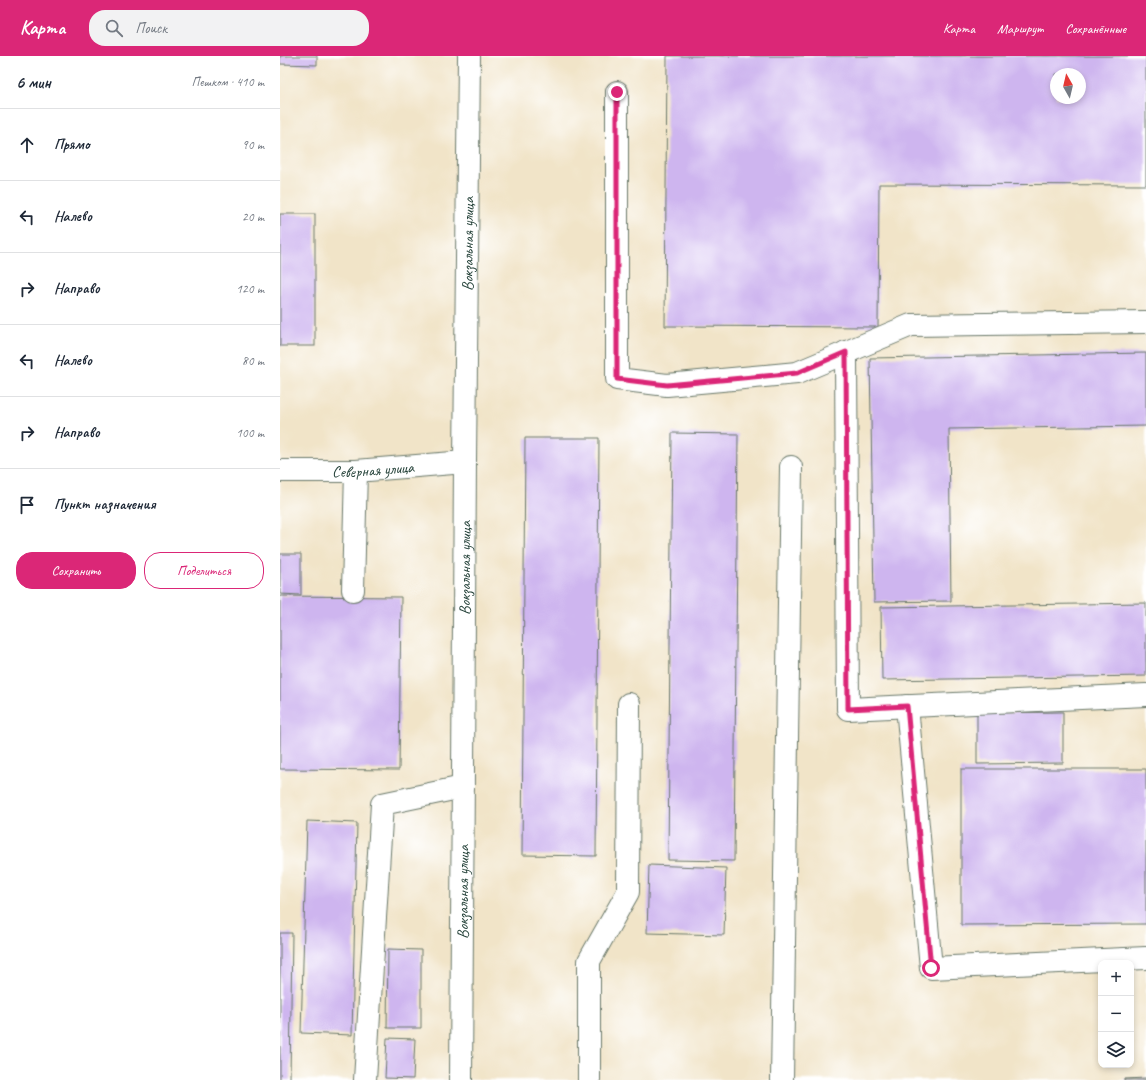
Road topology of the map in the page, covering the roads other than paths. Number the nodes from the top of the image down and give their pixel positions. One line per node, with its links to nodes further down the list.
1 (469, 56): 5 (street, Вокзальная улица)
2 (617, 92): 4 (street)
3 (1146, 322): 4 (street)
4 (846, 352): 12 (street)
5 (465, 462): 8 (street, Северная улица); 13 (street, Вокзальная улица)
6 (791, 467): 18 (street)
7 (280, 471): 8 (street, Северная улица)
8 (356, 471): 9 (street)
9 (353, 590)
10 (1146, 695): 12 (street)
11 (629, 704): 17 (street)
12 (907, 706): 14 (street)
13 (463, 787): 15 (street); 16 (street, Вокзальная улица)
14 (1146, 958)
15 (365, 1080)
16 (461, 1080)
17 (589, 1080)
18 (782, 1080)

